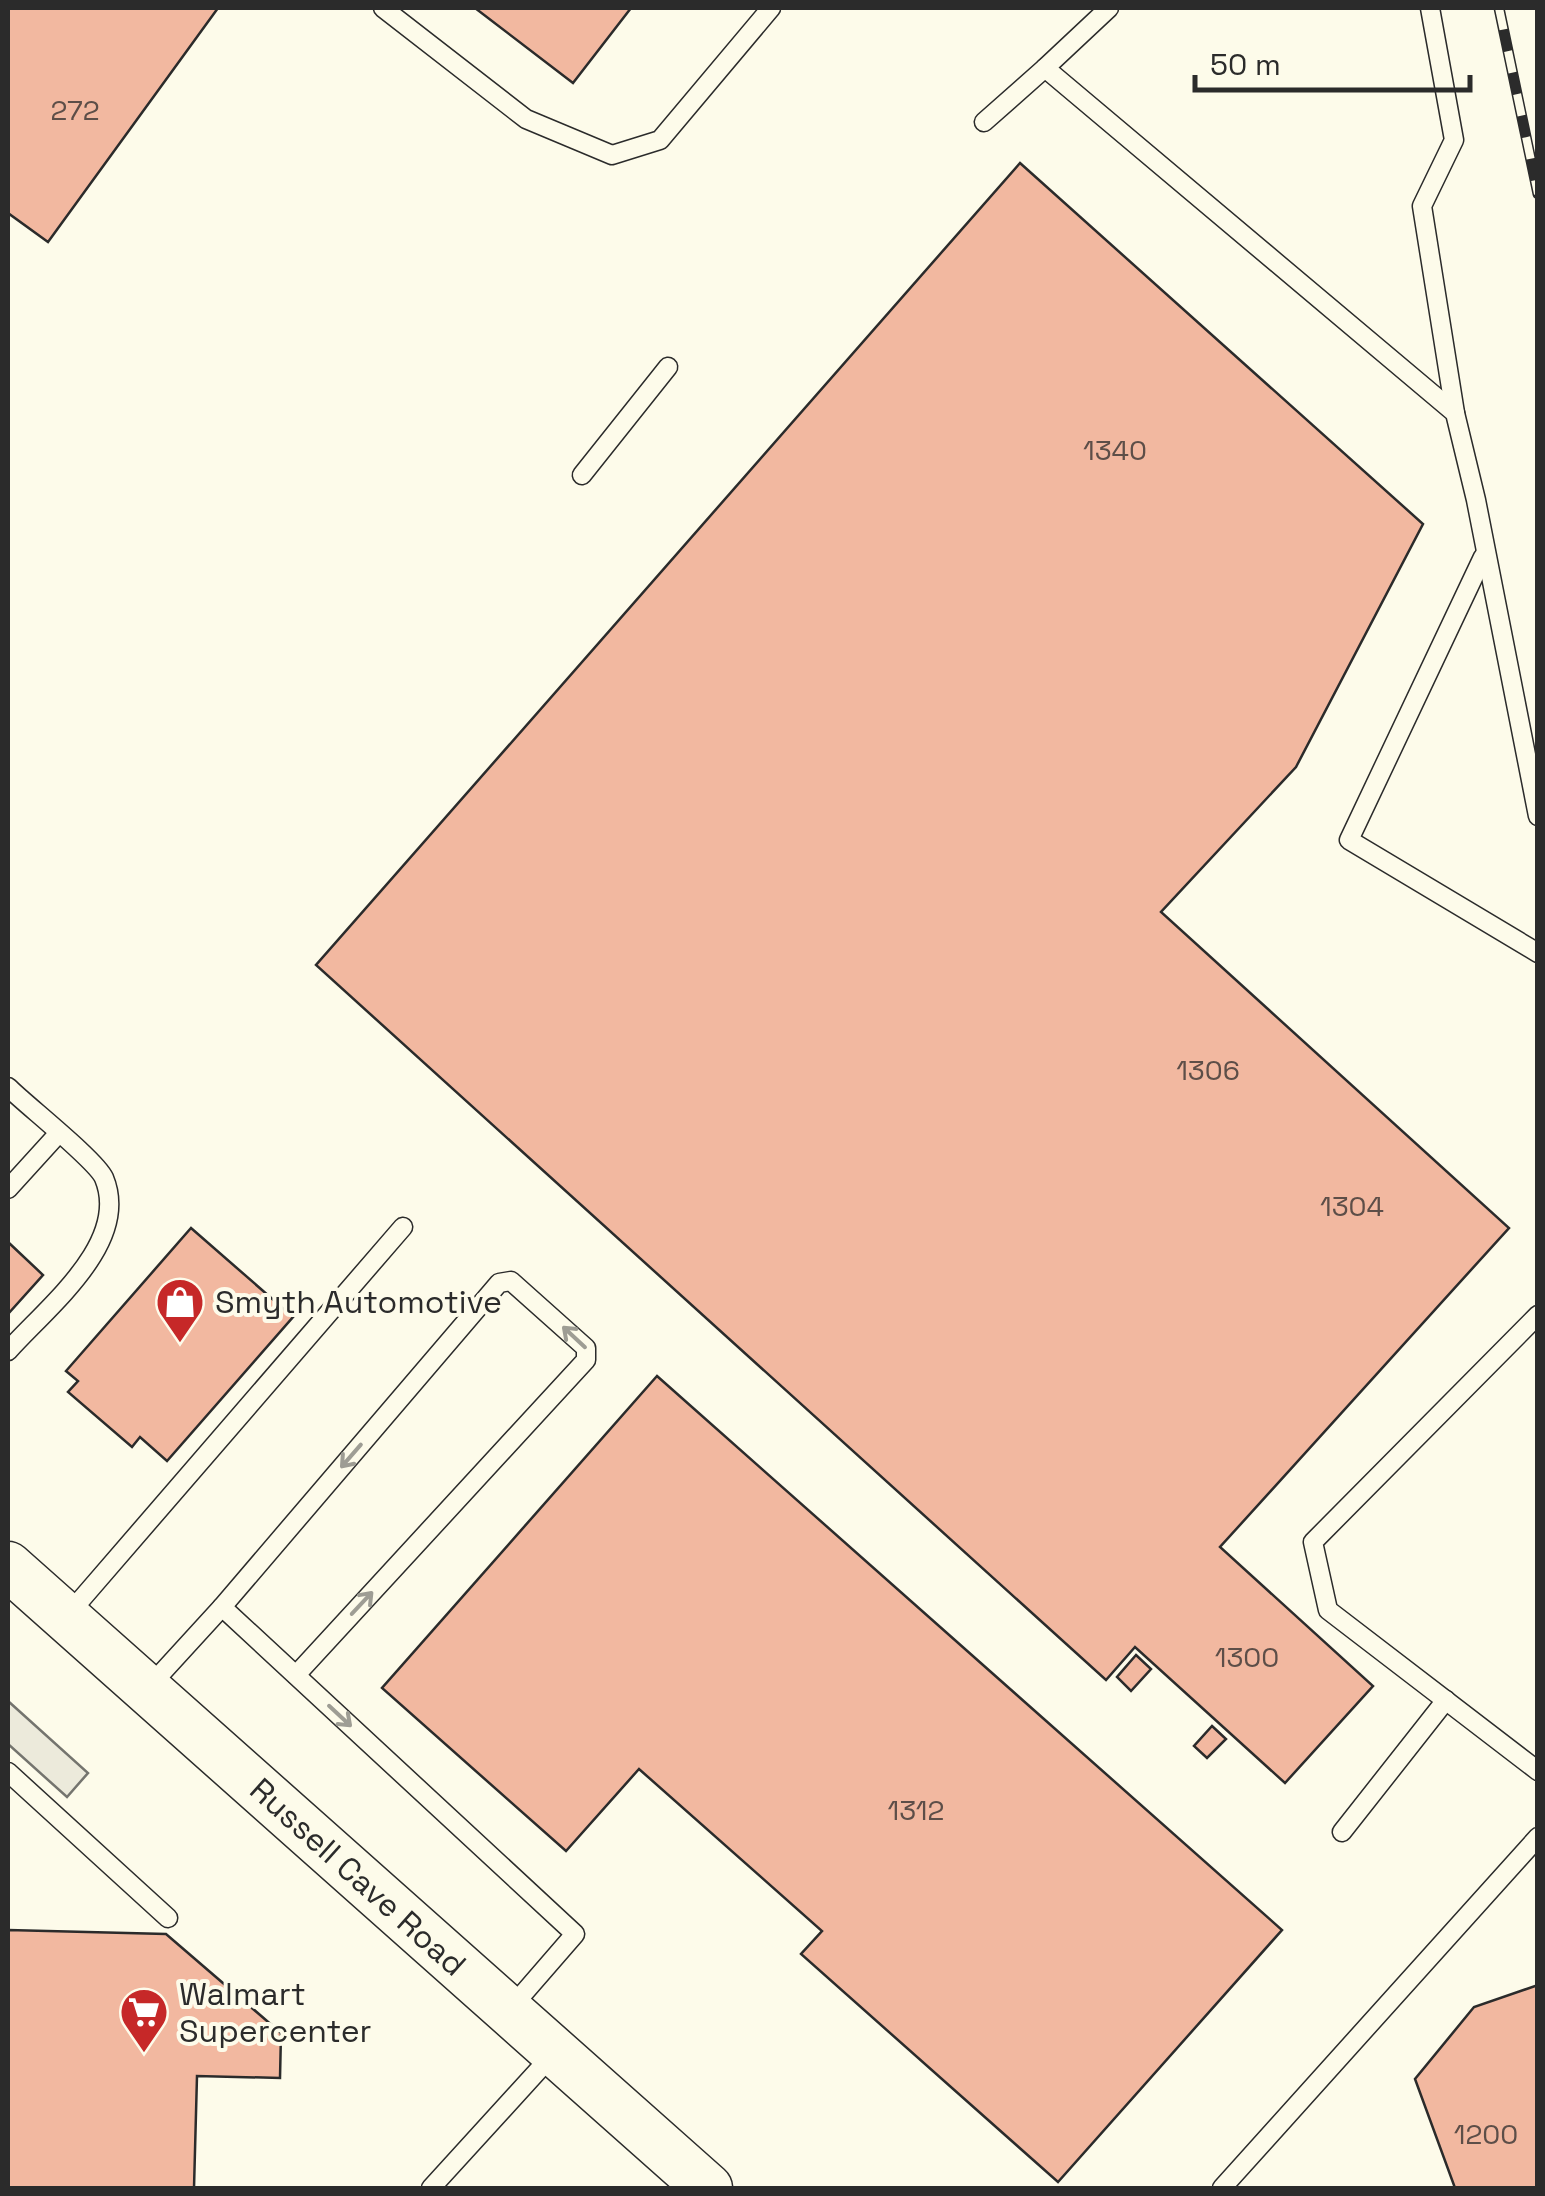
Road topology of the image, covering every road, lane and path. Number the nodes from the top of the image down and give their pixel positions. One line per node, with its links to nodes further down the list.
1 (383, 8): 2 (lane)
2 (771, 8)
3 (1109, 8): 5 (lane)
4 (1430, 8): 8 (lane)
5 (1045, 68): 6 (lane); 8 (lane)
6 (984, 122)
7 (668, 367): 9 (lane)
8 (1454, 414): 10 (lane)
9 (582, 476)
10 (1484, 557): 11 (lane); 12 (lane)
11 (1538, 816)
12 (1538, 953)
13 (8, 1087): 14 (lane)
14 (58, 1134): 15 (lane); 18 (lane)
15 (8, 1189)
16 (403, 1227): 21 (lane)
17 (1538, 1315): 24 (lane)
18 (8, 1351)
19 (8, 1566): 21 (street, Russell Cave Road)
20 (222, 1607): 22 (lane); 22 (lane, one-way to 20); 23 (lane)
21 (66, 1618): 23 (street, Russell Cave Road)
22 (296, 1675): 30 (lane, one-way to 30)
23 (146, 1689): 30 (street, Russell Cave Road)
24 (1446, 1700): 25 (lane); 27 (lane)
25 (1538, 1771)
26 (8, 1772): 29 (lane)
27 (1342, 1832)
28 (1538, 1837): 34 (lane)
29 (168, 1918)
30 (509, 2010): 31 (street, Russell Cave Road)
31 (556, 2051): 32 (lane); 33 (street, Russell Cave Road)
32 (430, 2188)
33 (708, 2188)
34 (1222, 2188)

